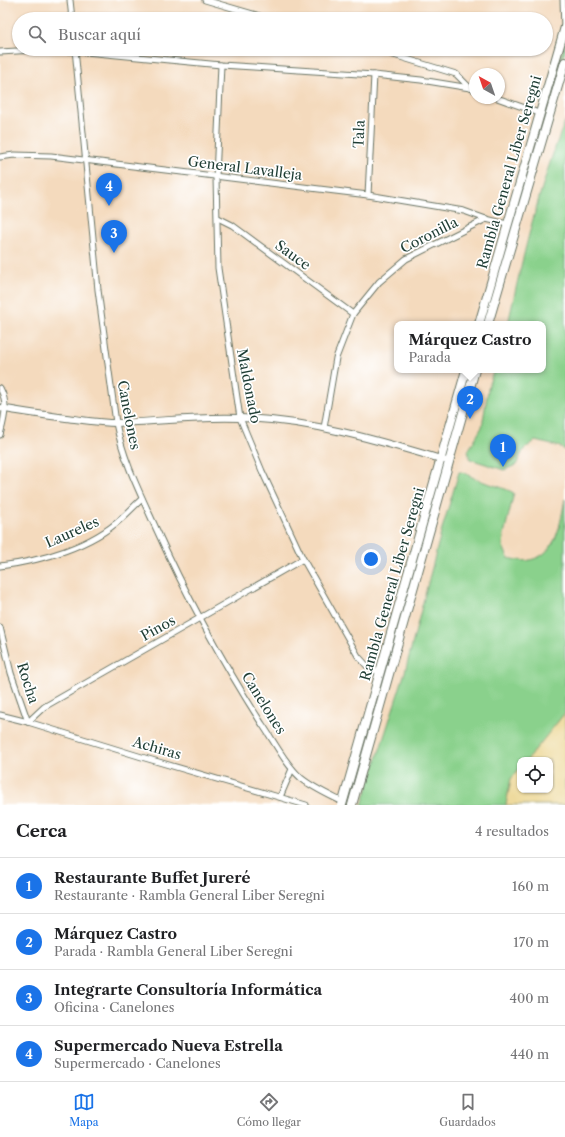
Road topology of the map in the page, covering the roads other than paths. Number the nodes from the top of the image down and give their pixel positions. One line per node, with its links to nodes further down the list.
1 (70, 0): 4 (street)
2 (205, 0): 5 (street)
3 (563, 0): 6 (street)
4 (71, 12)
5 (246, 12)
6 (564, 29): 18 (main road, Rambla General Liber Seregni)
7 (12, 51): 8 (street)
8 (0, 52)
9 (76, 56): 20 (street, Canelones)
10 (133, 56): 13 (street)
11 (397, 56): 15 (street)
12 (565, 62): 28 (main road, Rambla General Liber Seregni)
13 (221, 65): 14 (street); 21 (street, Maldonado)
14 (374, 75): 16 (street); 22 (street, Tala)
15 (469, 86)
16 (469, 88)
17 (505, 101): 18 (street)
18 (539, 114): 25 (main road, Rambla General Liber Seregni)
19 (0, 157): 20 (street, General Lavalleja)
20 (85, 161): 21 (street, General Lavalleja); 34 (street, Canelones)
21 (216, 177): 22 (street, General Lavalleja); 23 (street, Maldonado)
22 (368, 195): 24 (street, General Lavalleja)
23 (218, 218): 26 (street, Sauce); 33 (street, Maldonado)
24 (486, 219): 25 (street, General Lavalleja); 26 (street, Coronilla)
25 (507, 224): 27 (main road, Rambla General Liber Seregni)
26 (353, 314): 35 (street, Coronilla)
27 (480, 321)
28 (489, 321)
29 (465, 373): 37 (main road, Rambla General Liber Seregni)
30 (474, 373): 38 (main road, Rambla General Liber Seregni)
31 (0, 388): 32 (street)
32 (3, 408): 34 (street); 36 (street)
33 (240, 418): 34 (street); 35 (street); 40 (street, Maldonado)
34 (116, 423): 39 (street, Canelones)
35 (324, 428): 37 (street)
36 (0, 435)
37 (440, 459): 38 (street); 44 (main road, Rambla General Liber Seregni)
38 (449, 462): 51 (main road, Rambla General Liber Seregni)
39 (142, 498): 41 (street, Laureles); 42 (street, Canelones)
40 (303, 559): 42 (street, Pinos); 44 (street, Maldonado)
41 (0, 566)
42 (199, 619): 46 (street, Pinos); 47 (street, Canelones)
43 (0, 627): 46 (street, Rocha)
44 (380, 674): 49 (main road, Rambla General Liber Seregni)
45 (0, 715): 46 (street, Achiras)
46 (28, 722): 48 (street, Achiras)
47 (292, 769): 48 (street); 49 (street, Canelones)
48 (280, 797): 50 (street, Achiras)
49 (342, 803)
50 (306, 805)
51 (352, 805)

